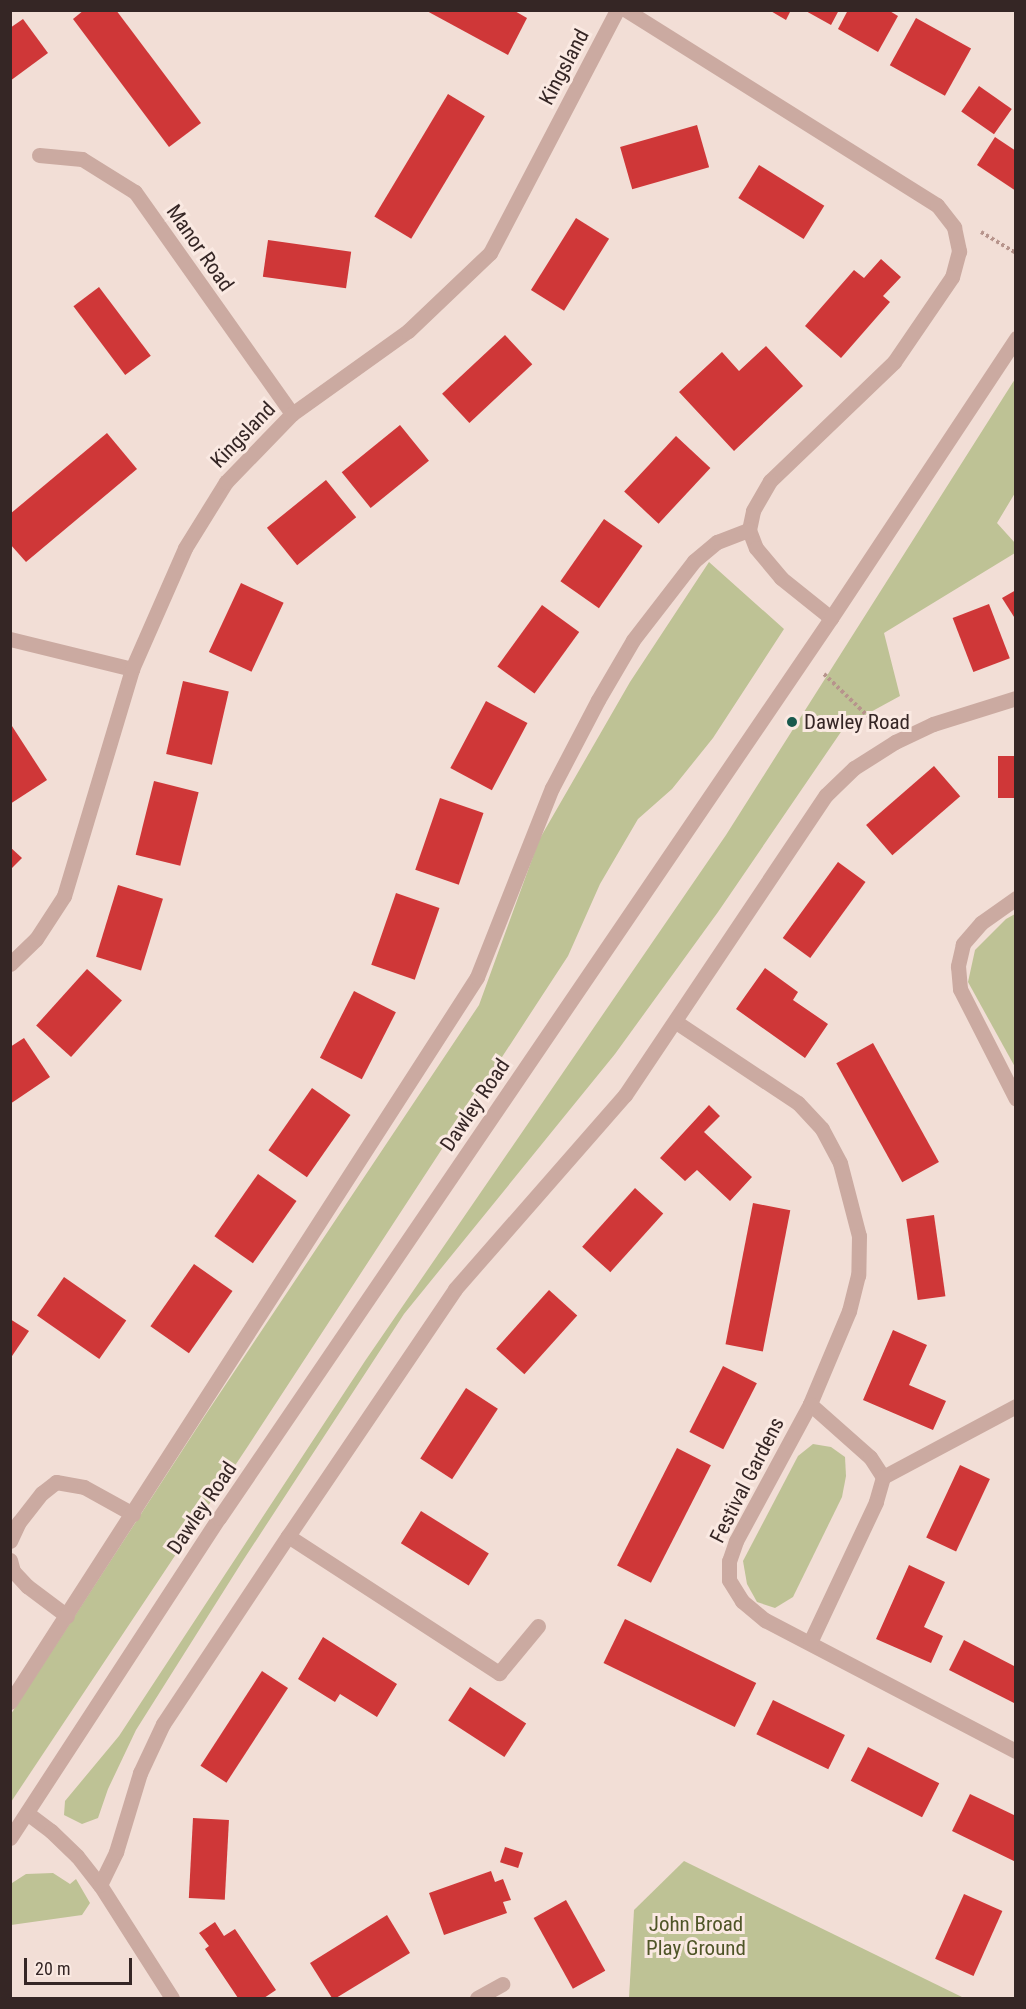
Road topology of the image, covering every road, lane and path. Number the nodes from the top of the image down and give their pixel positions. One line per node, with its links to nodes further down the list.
1 (618, 10): 5 (street, Kingsland)
2 (626, 10): 6 (street)
3 (39, 155): 5 (street, Manor Road)
4 (1016, 338): 7 (street, Dawley Road)
5 (292, 414): 10 (street, Kingsland)
6 (749, 530): 7 (street); 20 (street)
7 (831, 618): 9 (street, Dawley Road)
8 (10, 639): 10 (street)
9 (806, 656): 12 (path); 29 (street, Dawley Road)
10 (132, 669): 14 (street, Kingsland)
11 (1016, 698): 12 (street)
12 (895, 742): 15 (street)
13 (1016, 898): 16 (street)
14 (10, 964)
15 (676, 1022): 17 (street, Festival Gardens); 21 (street)
16 (1016, 1099)
17 (810, 1404): 19 (street, Festival Gardens); 26 (street, Festival Gardens)
18 (1016, 1407): 19 (street)
19 (883, 1477): 26 (street)
20 (133, 1514): 22 (street); 24 (street)
21 (288, 1536): 25 (street); 31 (street)
22 (10, 1541)
23 (10, 1560): 24 (street)
24 (67, 1616): 27 (street)
25 (538, 1626)
26 (810, 1642): 28 (street, Festival Gardens)
27 (10, 1702)
28 (1016, 1752)
29 (27, 1813): 30 (street, Dawley Road); 31 (street)
30 (10, 1838)
31 (100, 1885): 33 (street)
32 (502, 1984): 34 (street)
33 (172, 1998)
34 (477, 1998)

